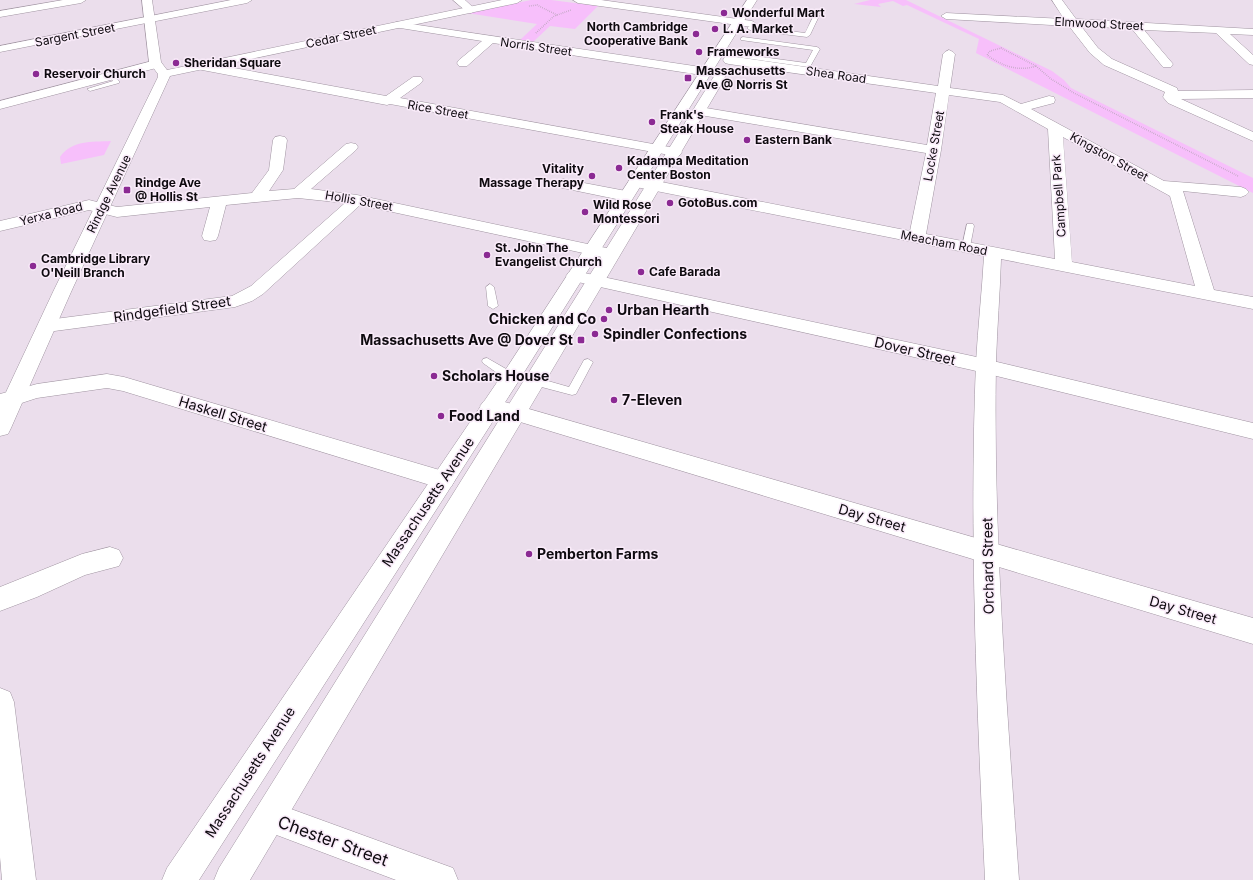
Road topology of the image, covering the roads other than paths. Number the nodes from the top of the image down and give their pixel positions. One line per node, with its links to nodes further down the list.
1 (81, 0): 11 (street)
2 (147, 0): 14 (street, Rindge Avenue)
3 (248, 0): 14 (street, Sargent Street)
4 (458, 0): 9 (street)
5 (752, 0): 15 (street, Massachusetts Avenue)
6 (1057, 0): 16 (street)
7 (522, 3): 9 (street, Cedar Street)
8 (575, 5): 15 (street)
9 (471, 10): 17 (street, Cedar Street)
10 (759, 13): 18 (street, Massachusetts Avenue)
11 (0, 14)
12 (817, 14): 18 (lane)
13 (946, 16): 16 (street, Elmwood Street)
14 (149, 19): 24 (street, Sargent Street); 31 (street, Rindge Avenue)
15 (738, 22): 18 (street); 32 (street, Massachusetts Avenue)
16 (1073, 23): 19 (street, Elmwood Street); 39 (street)
17 (398, 25): 23 (street, Norris Street); 30 (street, Cedar Street)
18 (751, 26): 22 (street, Massachusetts Avenue)
19 (1134, 26): 20 (street, Elmwood Street); 29 (street)
20 (1220, 30): 21 (street, Elmwood Street); 27 (street)
21 (1253, 32)
22 (743, 39): 26 (street, Massachusetts Avenue); 26 (lane)
23 (490, 40): 28 (street); 32 (street, Norris Street)
24 (0, 49)
25 (949, 54): 37 (street, Locke Street)
26 (731, 57): 33 (street, Massachusetts Avenue); 37 (street, Shea Road)
27 (1253, 61)
28 (463, 64)
29 (1167, 64)
30 (201, 66): 31 (street, Cedar Street); 41 (street, Rice Street)
31 (160, 69): 34 (street, Cedar Street); 62 (street, Rindge Avenue)
32 (707, 72): 33 (street, Norris Street); 49 (street, Massachusetts Avenue)
33 (721, 74): 44 (street, Massachusetts Avenue)
34 (112, 76): 36 (lane); 42 (street, Cedar Street)
35 (417, 80): 41 (street)
36 (90, 89)
37 (944, 90): 43 (street, Kingston Street); 50 (street, Locke Street)
38 (1253, 94): 39 (street)
39 (1169, 97): 46 (street)
40 (1049, 100): 43 (street)
41 (387, 101): 49 (street, Rice Street)
42 (0, 105)
43 (1021, 108): 45 (street, Kingston Street)
44 (700, 111): 50 (street); 51 (street, Massachusetts Avenue)
45 (1054, 127): 55 (street, Kingston Street); 71 (street, Campbell Park)
46 (1253, 137)
47 (280, 140): 58 (street)
48 (351, 147): 57 (street)
49 (657, 147): 51 (street, Rice Street); 52 (street, Massachusetts Avenue)
50 (934, 150): 66 (street, Locke Street)
51 (674, 152): 54 (street, Massachusetts Avenue)
52 (636, 182): 54 (street, Meacham Road); 59 (street, Massachusetts Avenue)
53 (563, 184): 59 (street)
54 (652, 185): 66 (street, Meacham Road); 70 (street, Massachusetts Avenue)
55 (1161, 185): 56 (street); 75 (street, Kingston Street)
56 (1242, 185)
57 (298, 193): 58 (street, Hollis Street); 60 (street, Hollis Street)
58 (258, 196): 61 (street, Hollis Street)
59 (626, 196): 68 (street, Massachusetts Avenue)
60 (357, 200): 68 (street, Hollis Street); 78 (street, Rindgefield Street)
61 (219, 201): 62 (street, Hollis Street); 65 (street)
62 (103, 209): 63 (street, Yerxa Road); 78 (street, Rindge Avenue)
63 (0, 226)
64 (970, 226): 67 (lane)
65 (210, 236)
66 (917, 237): 67 (street, Meacham Road)
67 (966, 247): 69 (street, Meacham Road)
68 (591, 250): 70 (street, Hollis Street); 72 (street, Massachusetts Avenue)
69 (994, 253): 71 (street, Meacham Road); 81 (street, Orchard Street)
70 (611, 254): 73 (street, Massachusetts Avenue)
71 (1064, 265): 75 (street, Meacham Road)
72 (575, 276): 73 (street, Dover Street); 82 (street, Massachusetts Avenue)
73 (596, 280): 81 (street, Dover Street); 83 (street, Massachusetts Avenue)
74 (490, 287): 77 (lane)
75 (1206, 293): 76 (street, Meacham Road)
76 (1253, 302)
77 (493, 306)
78 (47, 326): 84 (street, Rindge Avenue)
79 (486, 361): 82 (lane)
80 (588, 362): 83 (lane)
81 (986, 367): 88 (street, Dover Street); 90 (street, Orchard Street)
82 (511, 377): 85 (street, Massachusetts Avenue)
83 (534, 381): 86 (street, Massachusetts Avenue)
84 (7, 400): 87 (street, Rindge Avenue); 89 (street, Haskell Street)
85 (491, 406): 86 (street, Day Street); 89 (street, Massachusetts Avenue)
86 (515, 413): 90 (street, Day Street); 93 (street, Massachusetts Avenue)
87 (0, 428)
88 (1253, 431)
89 (443, 480): 92 (street, Massachusetts Avenue)
90 (988, 553): 95 (street, Day Street); 102 (street, Orchard Street)
91 (110, 558): 94 (street)
92 (383, 570): 93 (street); 99 (street, Massachusetts Avenue)
93 (413, 581): 97 (street, Massachusetts Avenue)
94 (0, 599)
95 (1253, 631)
96 (0, 702): 98 (street)
97 (269, 817): 100 (street, Massachusetts Avenue); 101 (street, Chester Street)
98 (20, 880)
99 (179, 880)
100 (230, 880)
101 (441, 880)
102 (1002, 880)

